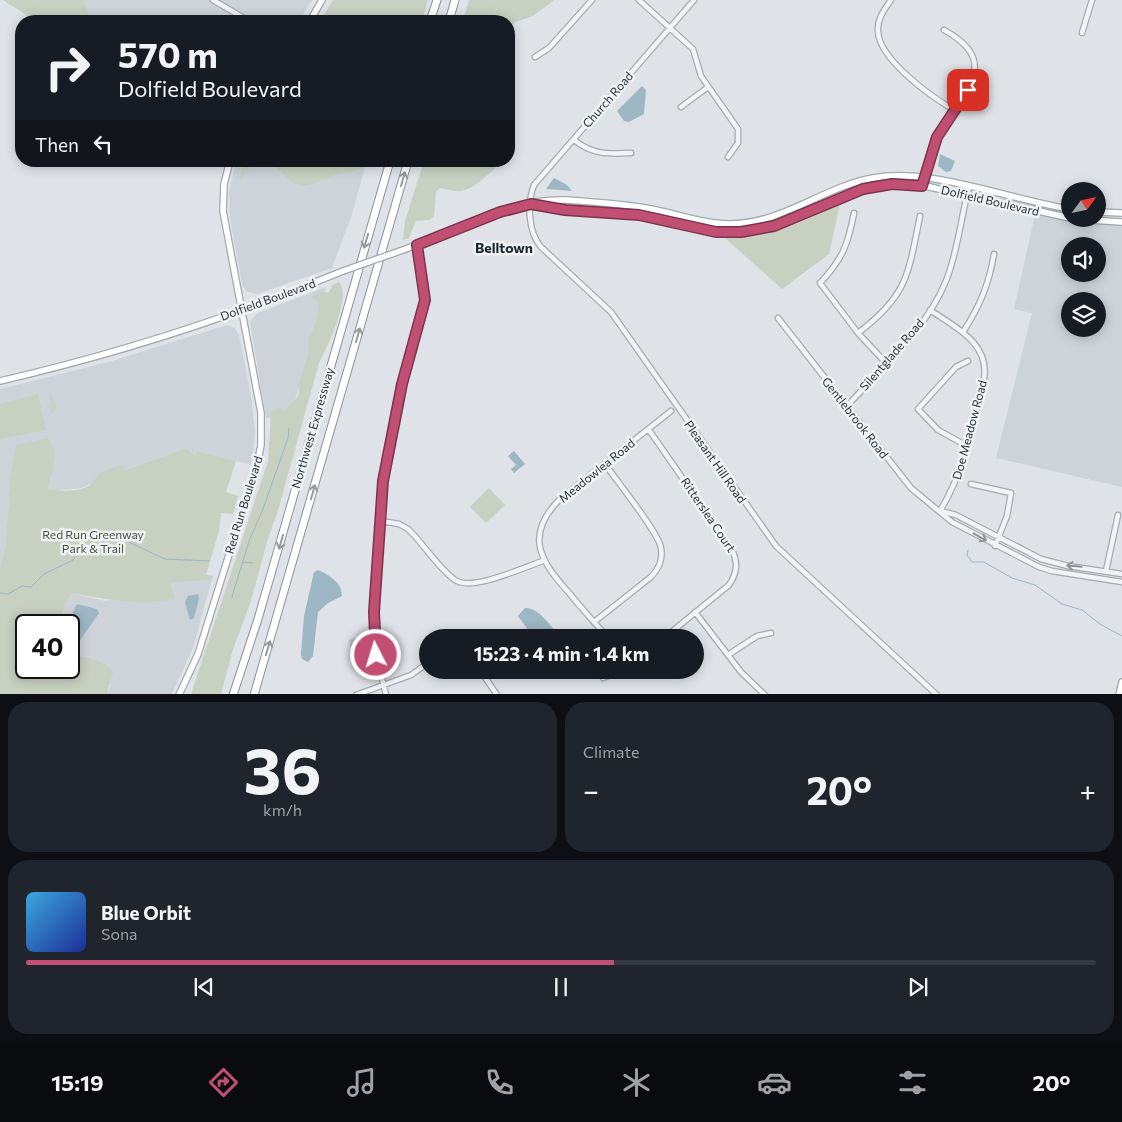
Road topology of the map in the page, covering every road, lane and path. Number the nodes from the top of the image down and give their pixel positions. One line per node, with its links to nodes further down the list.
1 (214, 0): 10 (street)
2 (322, 0): 11 (main road)
3 (437, 0): 12 (highway)
4 (455, 0): 13 (highway)
5 (592, 0): 17 (street)
6 (639, 0): 14 (street)
7 (694, 0): 14 (street, Church Road)
8 (891, 0): 20 (street)
9 (1092, 0): 16 (street)
10 (239, 15)
11 (313, 15)
12 (432, 15)
13 (451, 15)
14 (670, 28): 18 (street); 21 (street, Church Road)
15 (944, 30): 20 (street)
16 (1082, 33)
17 (534, 57)
18 (708, 87): 19 (street); 23 (street)
19 (681, 107)
20 (954, 110): 27 (street)
21 (574, 140): 22 (street); 31 (street, Church Road)
22 (631, 153)
23 (728, 157)
24 (228, 167): 42 (main road, Red Run Boulevard)
25 (388, 167): 77 (highway, Northwest Expressway, one-way to 77)
26 (406, 167): 78 (highway, Northwest Expressway, one-way to 26)
27 (924, 177): 28 (street); 29 (main road, Dolfield Boulevard); 31 (main road, Dolfield Boulevard)
28 (922, 186): 30 (main road, Dolfield Boulevard); 31 (main road, Dolfield Boulevard)
29 (969, 187): 30 (street, Silentglade Road); 32 (main road, Dolfield Boulevard)
30 (967, 195): 37 (main road, Dolfield Boulevard); 43 (street, Silentglade Road)
31 (531, 204): 40 (main road, Dolfield Boulevard); 83 (street, Pleasant Hill Road)
32 (1061, 207)
33 (1106, 212): 35 (main road)
34 (854, 213): 46 (street)
35 (1122, 213)
36 (920, 216): 46 (street)
37 (1061, 216)
38 (1106, 221): 39 (main road, Dolfield Boulevard)
39 (1122, 222)
40 (417, 245): 42 (main road, Dolfield Boulevard, bridge); 58 (street)
41 (994, 254): 45 (street)
42 (240, 309): 49 (main road, Dolfield Boulevard); 76 (main road, Red Run Boulevard)
43 (930, 310): 45 (street, Doe Meadow Road); 48 (street, Silentglade Road)
44 (778, 318): 50 (street, Gentlebrook Road)
45 (963, 332): 53 (street, Doe Meadow Road)
46 (858, 333): 48 (street)
47 (968, 361): 53 (street)
48 (886, 363): 50 (street, Silentglade Road)
49 (0, 381)
50 (846, 407): 56 (street, Gentlebrook Road)
51 (671, 411): 52 (street, Meadowlea Road)
52 (649, 430): 54 (street, Meadowlea Road); 66 (street, Ritterslea Court)
53 (967, 446): 56 (street, Doe Meadow Road)
54 (605, 464): 61 (street, Meadowlea Road); 67 (street)
55 (971, 484): 59 (street)
56 (940, 511): 59 (street, Gentlebrook Road); 60 (street, Gentlebrook Road, one-way to 60)
57 (1118, 515): 62 (street)
58 (381, 522): 61 (street); 75 (street)
59 (999, 538): 60 (street); 62 (street, Gentlebrook Road, one-way to 59)
60 (995, 546): 64 (street, Gentlebrook Road)
61 (543, 561): 67 (street)
62 (1106, 570): 63 (street, Gentlebrook Road); 64 (street)
63 (1122, 574)
64 (1104, 578): 65 (street, Gentlebrook Road)
65 (1122, 582)
66 (696, 612): 69 (street, Ritterslea Court); 71 (street)
67 (594, 622): 68 (street)
68 (600, 629)
69 (675, 629)
70 (771, 633): 71 (street)
71 (728, 655): 82 (street)
72 (419, 669): 75 (street)
73 (486, 679): 81 (street)
74 (1122, 682): 84 (main road)
75 (383, 686): 79 (street); 80 (street)
76 (179, 694)
77 (233, 694)
78 (254, 694)
79 (356, 694)
80 (386, 694)
81 (497, 694)
82 (765, 694)
83 (938, 694)
84 (1119, 694)

